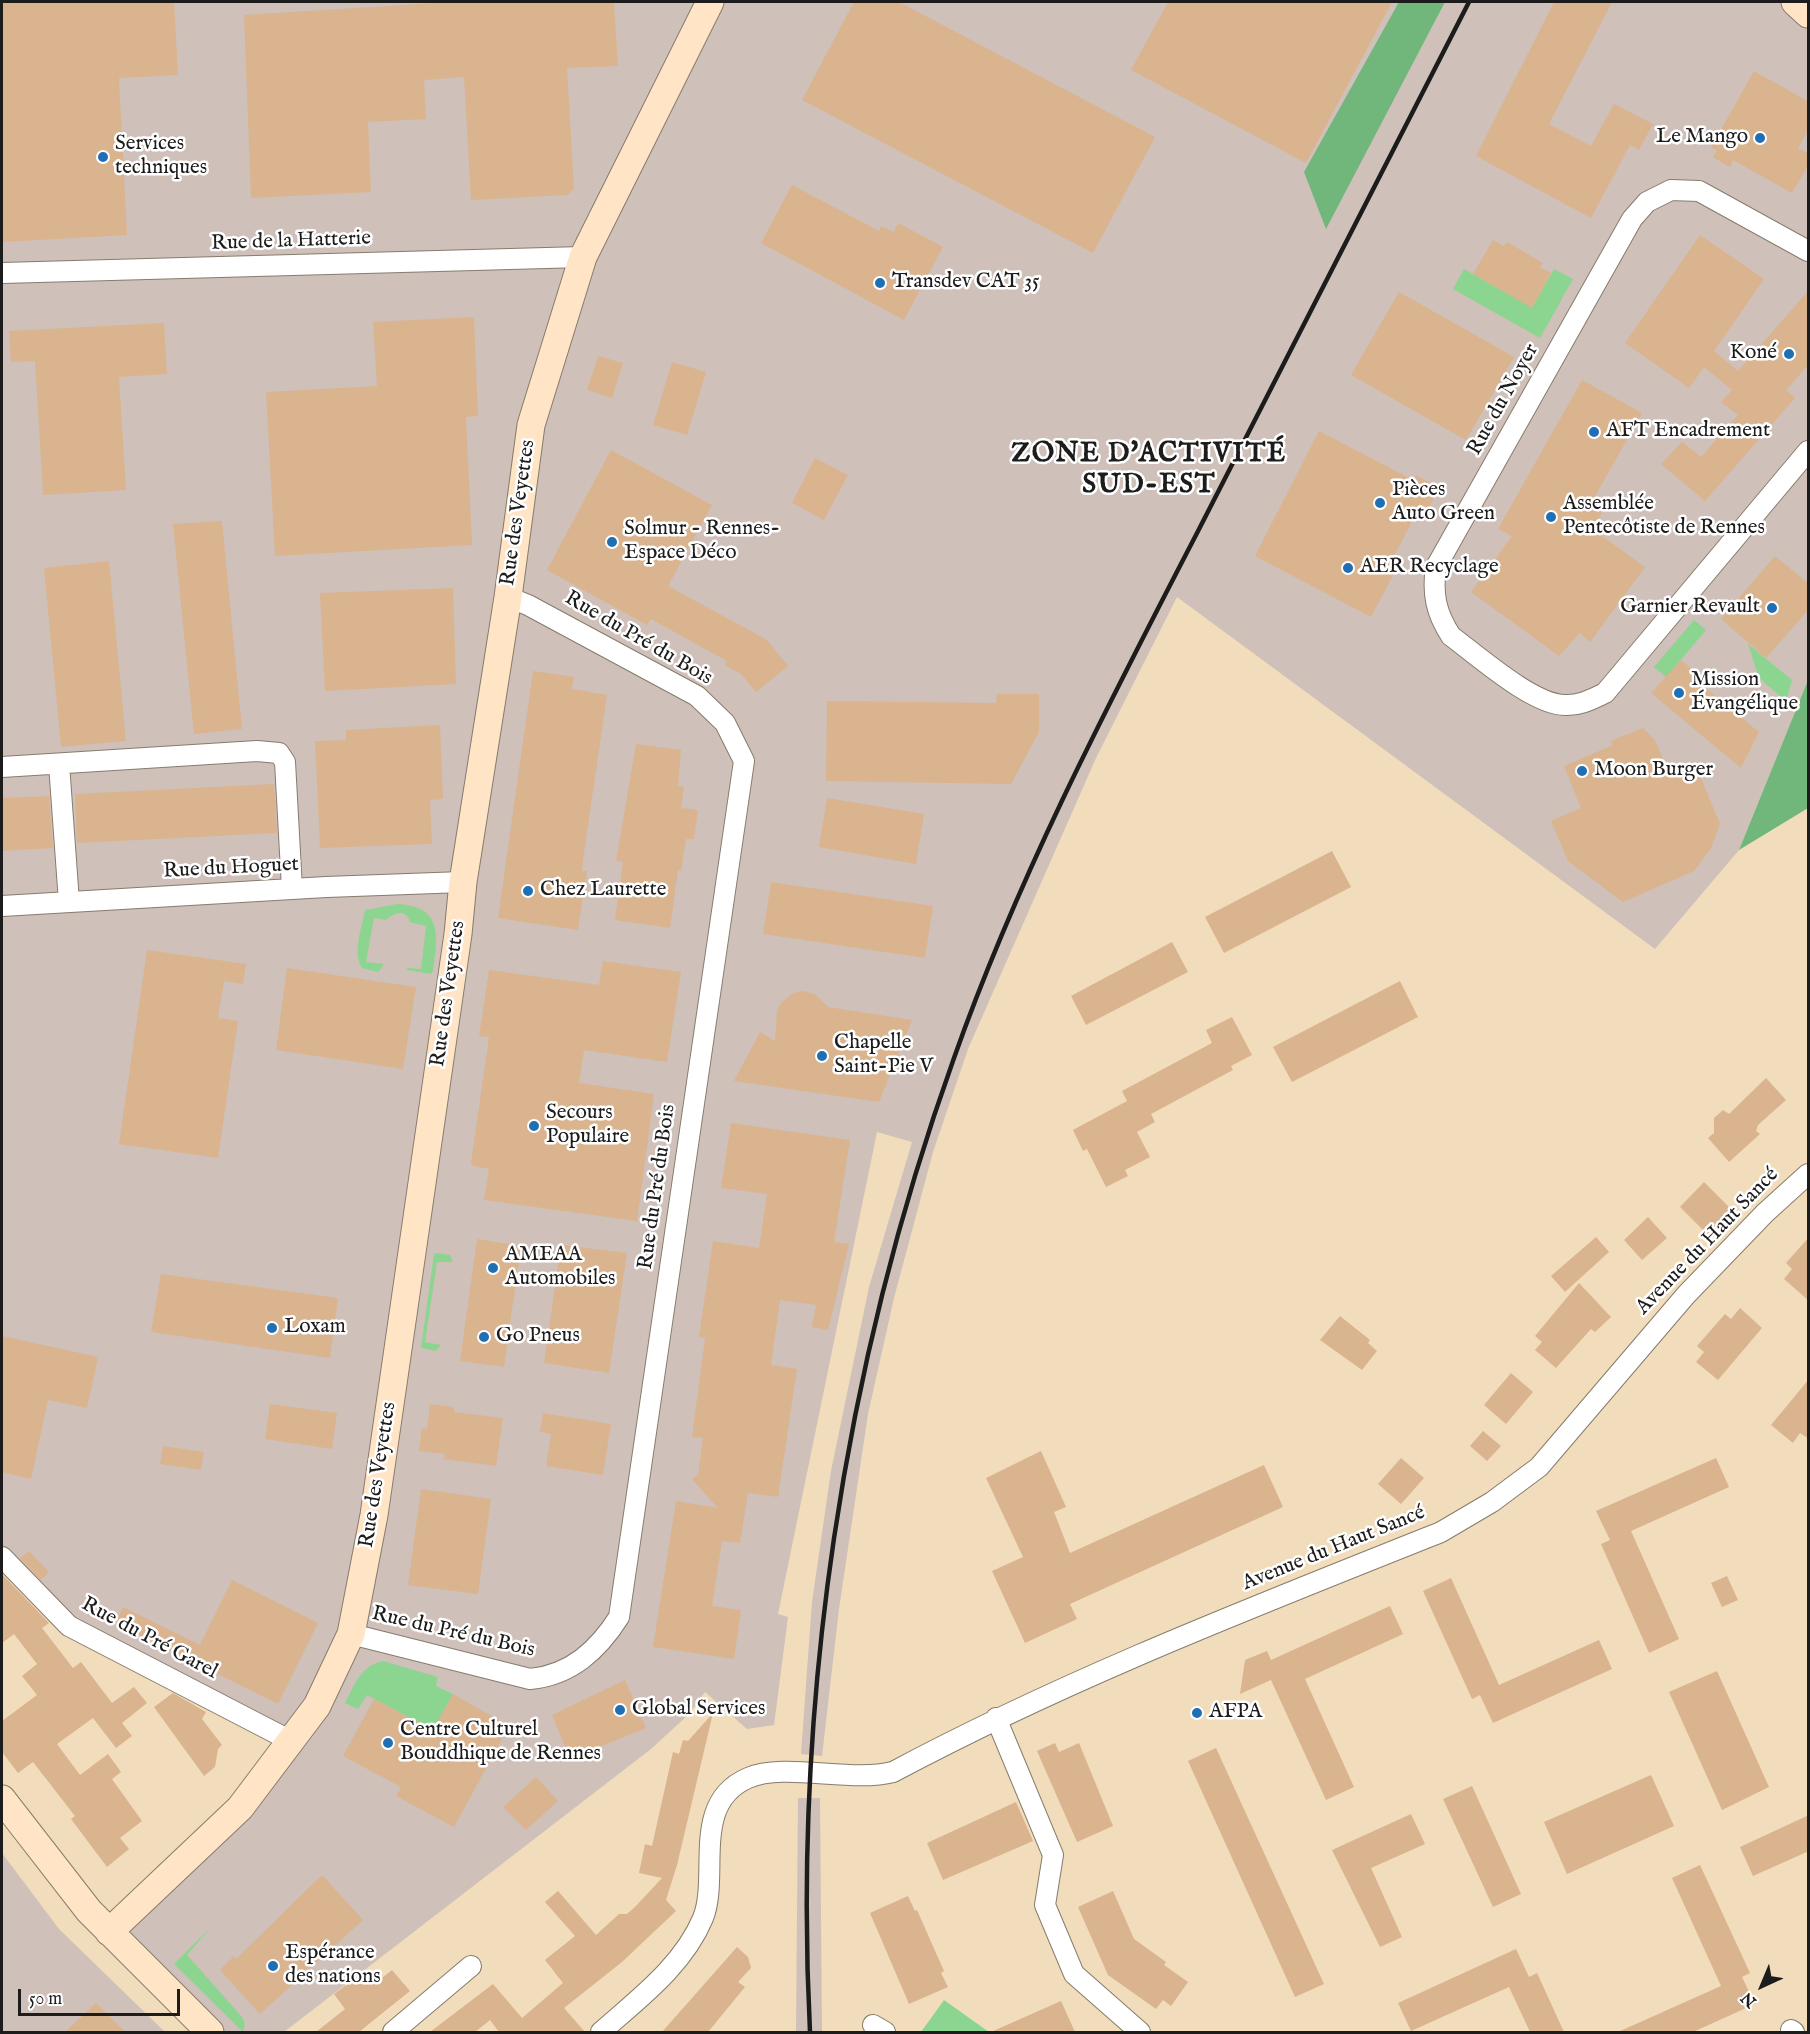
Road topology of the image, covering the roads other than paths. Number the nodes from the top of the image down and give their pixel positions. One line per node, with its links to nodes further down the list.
1 (710, 2): 5 (street, Rue des Veyettes)
2 (1795, 2): 3 (street)
3 (1809, 14)
4 (1809, 251): 7 (street, Rue du Noyer)
5 (582, 257): 6 (street, Rue de la Hatterie); 8 (street, Rue des Veyettes)
6 (2, 273)
7 (1809, 451)
8 (508, 597): 11 (street, Rue des Veyettes); 17 (street, Rue du Pré du Bois)
9 (59, 764): 10 (street); 12 (street); 13 (street)
10 (2, 767)
11 (463, 882): 12 (street, Rue du Hoguet); 17 (street, Rue des Veyettes)
12 (292, 889): 13 (street, Rue du Hoguet)
13 (69, 902): 14 (street, Rue du Hoguet)
14 (2, 906)
15 (1809, 1174): 18 (street, Avenue du Haut Sancé)
16 (2, 1557): 19 (street, Rue du Pré Garel)
17 (351, 1634): 19 (street, Rue des Veyettes)
18 (996, 1718): 25 (street, Avenue du Haut Sancé); 26 (street)
19 (291, 1741): 21 (street, Rue des Veyettes)
20 (2, 1799): 21 (street)
21 (109, 1932): 23 (street)
22 (471, 1966): 24 (street)
23 (210, 2032)
24 (393, 2032)
25 (601, 2032)
26 (1140, 2032)

